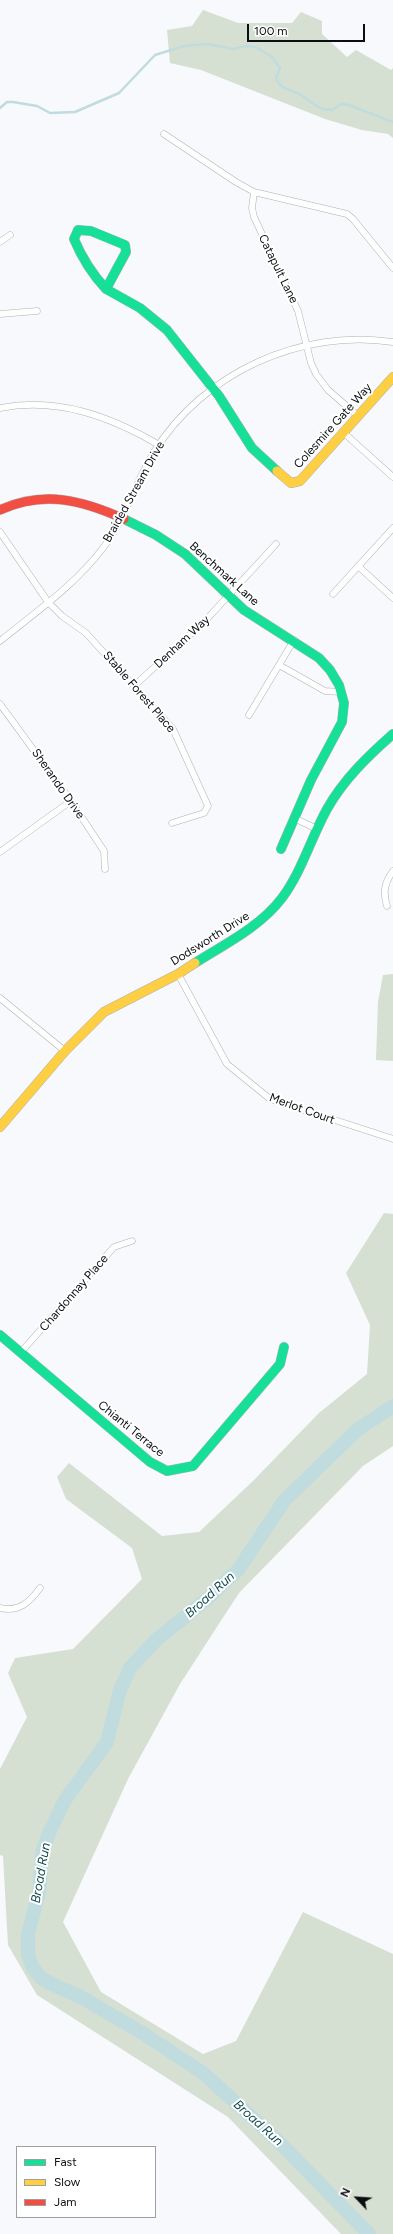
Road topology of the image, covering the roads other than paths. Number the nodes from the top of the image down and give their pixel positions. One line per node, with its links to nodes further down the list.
1 (164, 134): 2 (street)
2 (254, 192): 5 (street); 10 (street, Catapult Lane)
3 (10, 235): 4 (street)
4 (0, 242)
5 (393, 268)
6 (106, 289): 6 (street); 12 (street)
7 (37, 311): 8 (street)
8 (0, 314)
9 (393, 342): 10 (street, Braided Stream Drive)
10 (308, 346): 12 (street, Braided Stream Drive); 14 (street, Catapult Lane)
11 (393, 377): 14 (street, Colesmire Gate Way)
12 (213, 388): 15 (street, Colesmire Gate Way); 16 (street, Braided Stream Drive)
13 (0, 408): 16 (street)
14 (358, 416): 15 (street, Colesmire Gate Way)
15 (344, 433): 17 (street)
16 (159, 445): 19 (street, Braided Stream Drive)
17 (393, 477)
18 (0, 510): 19 (street, Benchmark Lane)
19 (121, 519): 25 (street, Benchmark Lane); 27 (street, Braided Stream Drive)
20 (393, 528): 23 (street)
21 (0, 532): 27 (street, Stable Forest Place)
22 (276, 544): 25 (street, Denham Way)
23 (358, 566): 24 (street); 26 (street)
24 (333, 594)
25 (229, 596): 28 (street, Benchmark Lane); 31 (street, Denham Way)
26 (393, 598)
27 (48, 602): 29 (street, Braided Stream Drive); 31 (street, Stable Forest Place)
28 (294, 640): 30 (street); 32 (street, Benchmark Lane)
29 (0, 641)
30 (279, 664): 32 (street); 34 (street)
31 (134, 686): 38 (street, Stable Forest Place)
32 (341, 692): 37 (street, Benchmark Lane)
33 (0, 704): 36 (street, Sherando Drive)
34 (249, 715)
35 (392, 737): 39 (street, Dodsworth Drive)
36 (71, 801): 41 (street); 42 (street, Sherando Drive)
37 (294, 818): 39 (street); 40 (street, Benchmark Lane)
38 (172, 824)
39 (318, 829): 45 (street, Dodsworth Drive)
40 (281, 849)
41 (0, 852)
42 (105, 868)
43 (393, 871): 44 (street)
44 (387, 906)
45 (178, 974): 47 (street, Dodsworth Drive); 49 (street, Merlot Court)
46 (0, 998): 47 (street)
47 (65, 1051): 48 (street, Dodsworth Drive)
48 (0, 1127)
49 (393, 1139)
50 (132, 1241): 53 (street, Chardonnay Place)
51 (0, 1335): 53 (street, Chianti Terrace)
52 (284, 1347): 53 (street, Chianti Terrace)
53 (21, 1352)
54 (40, 1588): 55 (street)
55 (0, 1608)

